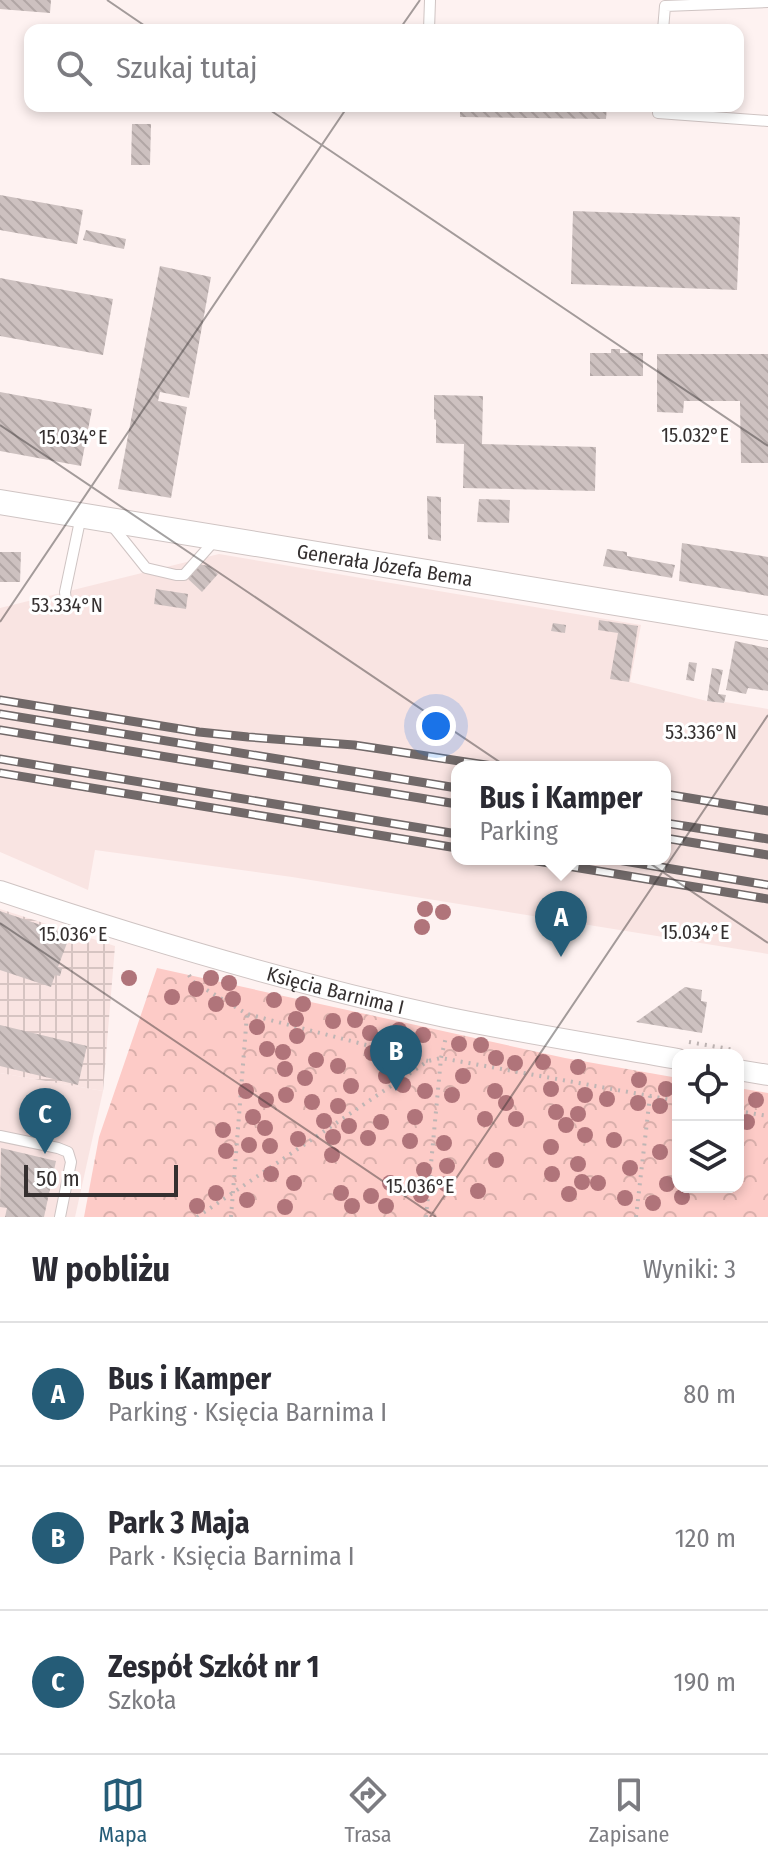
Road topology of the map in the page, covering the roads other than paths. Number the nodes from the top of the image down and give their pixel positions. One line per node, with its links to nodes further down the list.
1 (430, 0): 4 (lane)
2 (768, 2): 3 (lane)
3 (665, 3): 5 (lane)
4 (429, 24)
5 (663, 24)
6 (658, 112): 7 (lane)
7 (768, 121)
8 (0, 502): 9 (street, Generała Józefa Bema)
9 (81, 516): 10 (street, Generała Józefa Bema); 12 (lane)
10 (109, 521): 11 (street, Generała Józefa Bema); 11 (lane)
11 (218, 537): 13 (street, Generała Józefa Bema)
12 (66, 602)
13 (768, 628)
14 (0, 891): 15 (street, Księcia Barnima I)
15 (678, 1049)
16 (744, 1063): 17 (street)
17 (768, 1075)
18 (0, 1136): 19 (lane)
19 (60, 1217)

